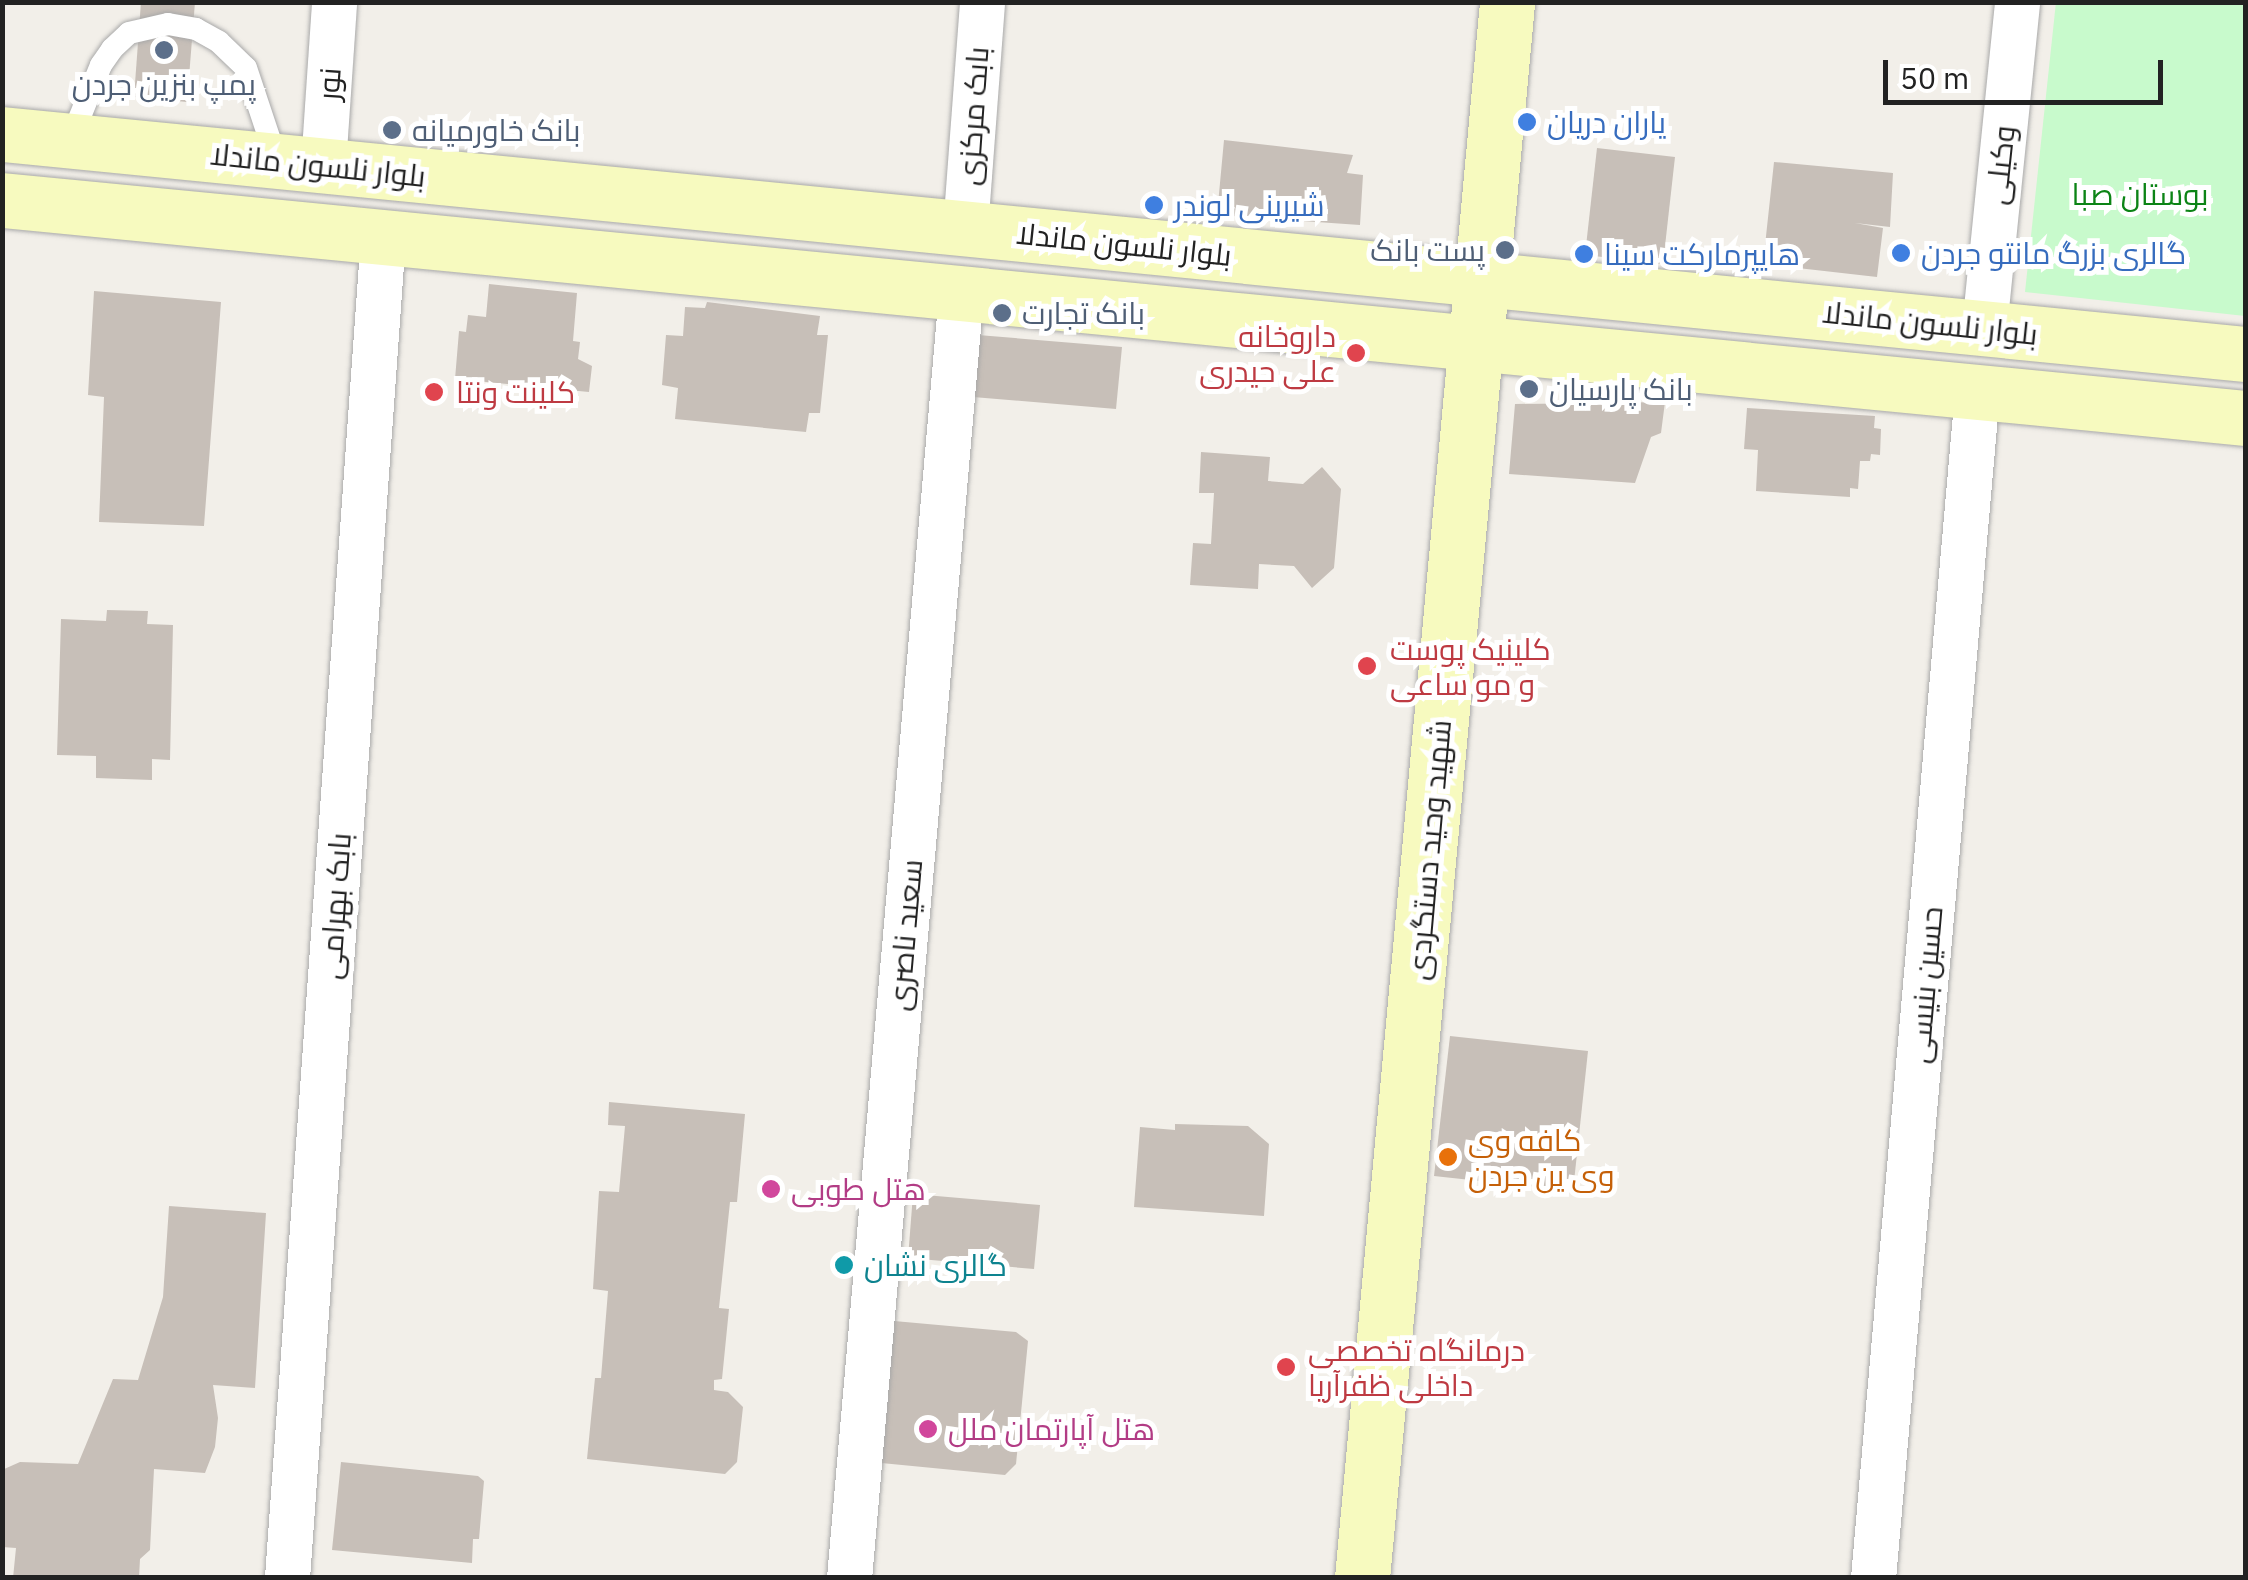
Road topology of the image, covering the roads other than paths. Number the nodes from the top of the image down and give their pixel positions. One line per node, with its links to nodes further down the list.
1 (334, 2): 7 (street, نور)
2 (982, 2): 9 (street, بابک مرکزی)
3 (1507, 2): 11 (main road, شهید وحید دستگردی)
4 (2017, 2): 13 (street, وكيلی)
5 (2, 134): 6 (main road, بلوار نلسون ماندلا)
6 (70, 140): 7 (main road, بلوار نلسون ماندلا); 7 (lane)
7 (300, 163): 9 (main road, بلوار نلسون ماندلا)
8 (2, 200): 10 (main road, بلوار نلسون ماندلا)
9 (965, 229): 11 (main road, بلوار نلسون ماندلا)
10 (383, 235): 12 (main road, بلوار نلسون ماندلا); 18 (street, بابک بهرامی)
11 (1482, 279): 13 (main road, بلوار نلسون ماندلا); 14 (main road, شهید وحید دستگردی)
12 (961, 292): 14 (main road, بلوار نلسون ماندلا); 19 (street, سعید ناصری)
13 (1984, 328): 15 (main road, بلوار نلسون ماندلا)
14 (1476, 342): 16 (main road, بلوار نلسون ماندلا); 20 (main road, شهید وحید دستگردی)
15 (2246, 354)
16 (1978, 392): 17 (main road, بلوار نلسون ماندلا); 21 (street, حسین بنیسی)
17 (2246, 418)
18 (287, 1578)
19 (848, 1578)
20 (1362, 1578)
21 (1873, 1578)

